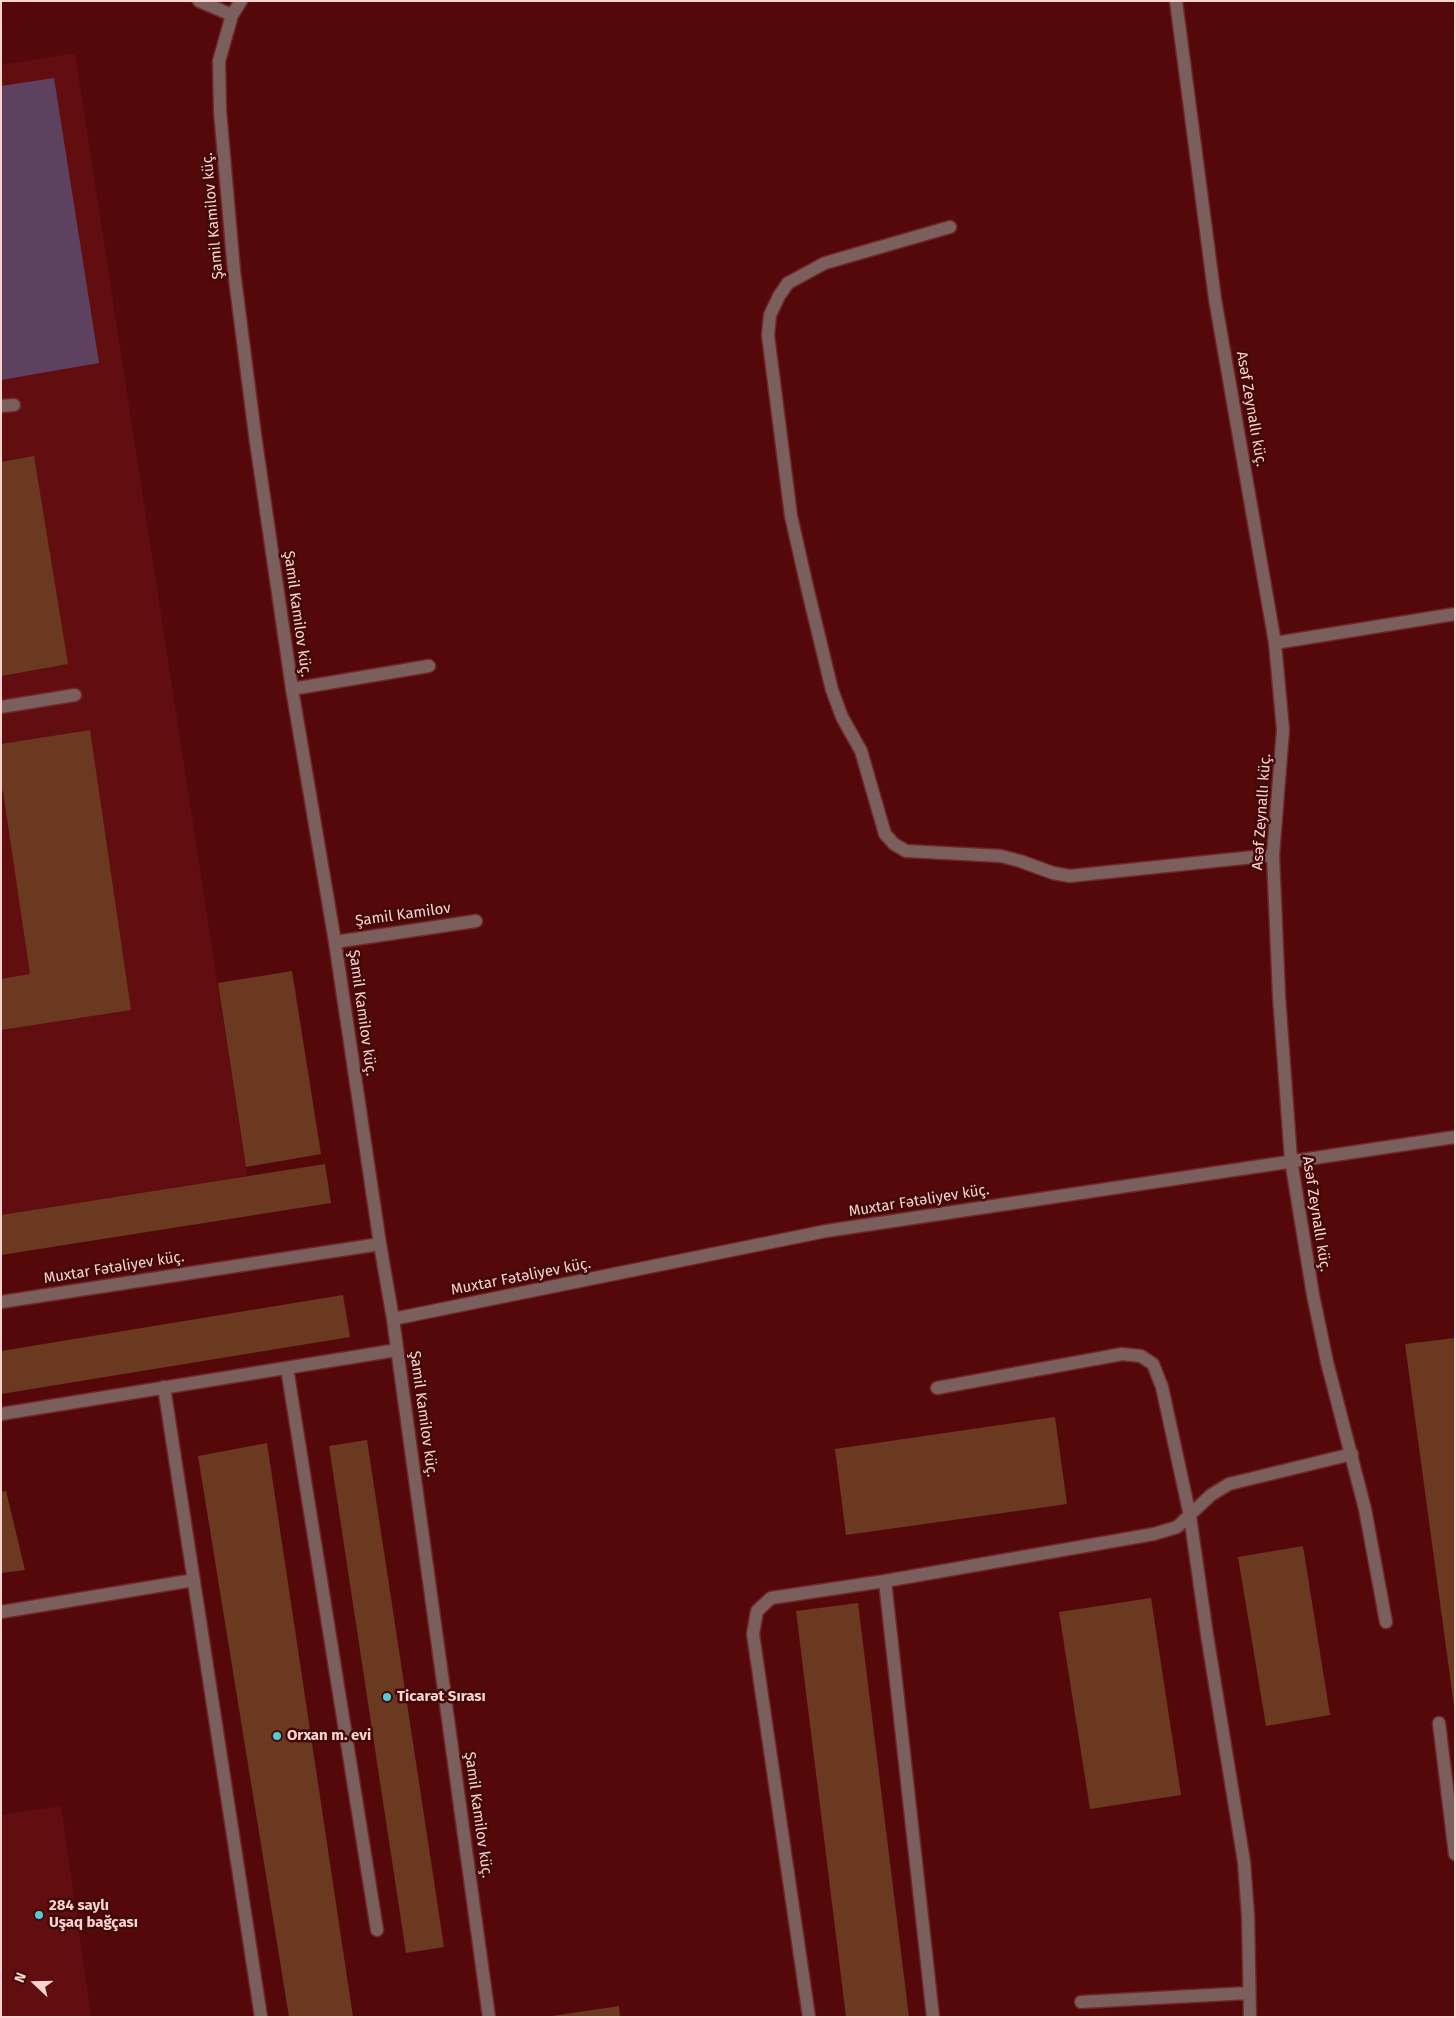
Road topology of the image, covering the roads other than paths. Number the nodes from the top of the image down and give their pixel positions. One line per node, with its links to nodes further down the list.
1 (199, 1): 4 (street)
2 (241, 1): 4 (street, Şamil Kamilov küç.)
3 (1176, 1): 7 (street, Asəf Zeynallı küç.)
4 (232, 15): 9 (street, Şamil Kamilov küç.)
5 (950, 227): 12 (street)
6 (1455, 614): 7 (street)
7 (1275, 643): 12 (street, Asəf Zeynallı küç.)
8 (429, 666): 9 (street)
9 (292, 690): 14 (street, Şamil Kamilov küç.)
10 (75, 695): 11 (street)
11 (1, 707)
12 (1273, 855): 16 (street, Asəf Zeynallı küç.)
13 (476, 921): 14 (street, Şamil Kamilov)
14 (335, 942): 17 (street, Şamil Kamilov küç.)
15 (1455, 1137): 16 (street, Muxtar Fətəliyev küç.)
16 (1291, 1160): 19 (street, Muxtar Fətəliyev küç.); 25 (street, Asəf Zeynallı küç.)
17 (380, 1244): 18 (street, Muxtar Fətəliyev küç.); 19 (street, Şamil Kamilov küç.)
18 (1, 1302)
19 (393, 1319): 20 (street, Şamil Kamilov küç.)
20 (397, 1350): 21 (street); 37 (street, Şamil Kamilov küç.)
21 (287, 1368): 22 (street); 33 (street)
22 (164, 1388): 24 (street); 27 (street)
23 (937, 1388): 26 (street)
24 (1, 1414)
25 (1352, 1454): 26 (street); 30 (street, Asəf Zeynallı küç.)
26 (1190, 1516): 28 (street); 34 (street)
27 (194, 1580): 29 (street); 36 (street)
28 (885, 1581): 38 (street); 39 (street)
29 (1, 1612)
30 (1386, 1622)
31 (1439, 1723): 32 (street)
32 (1455, 1854)
33 (377, 1930)
34 (1249, 1993): 35 (street); 40 (street)
35 (1081, 2002)
36 (261, 2017)
37 (489, 2017)
38 (808, 2017)
39 (933, 2017)
40 (1250, 2017)

